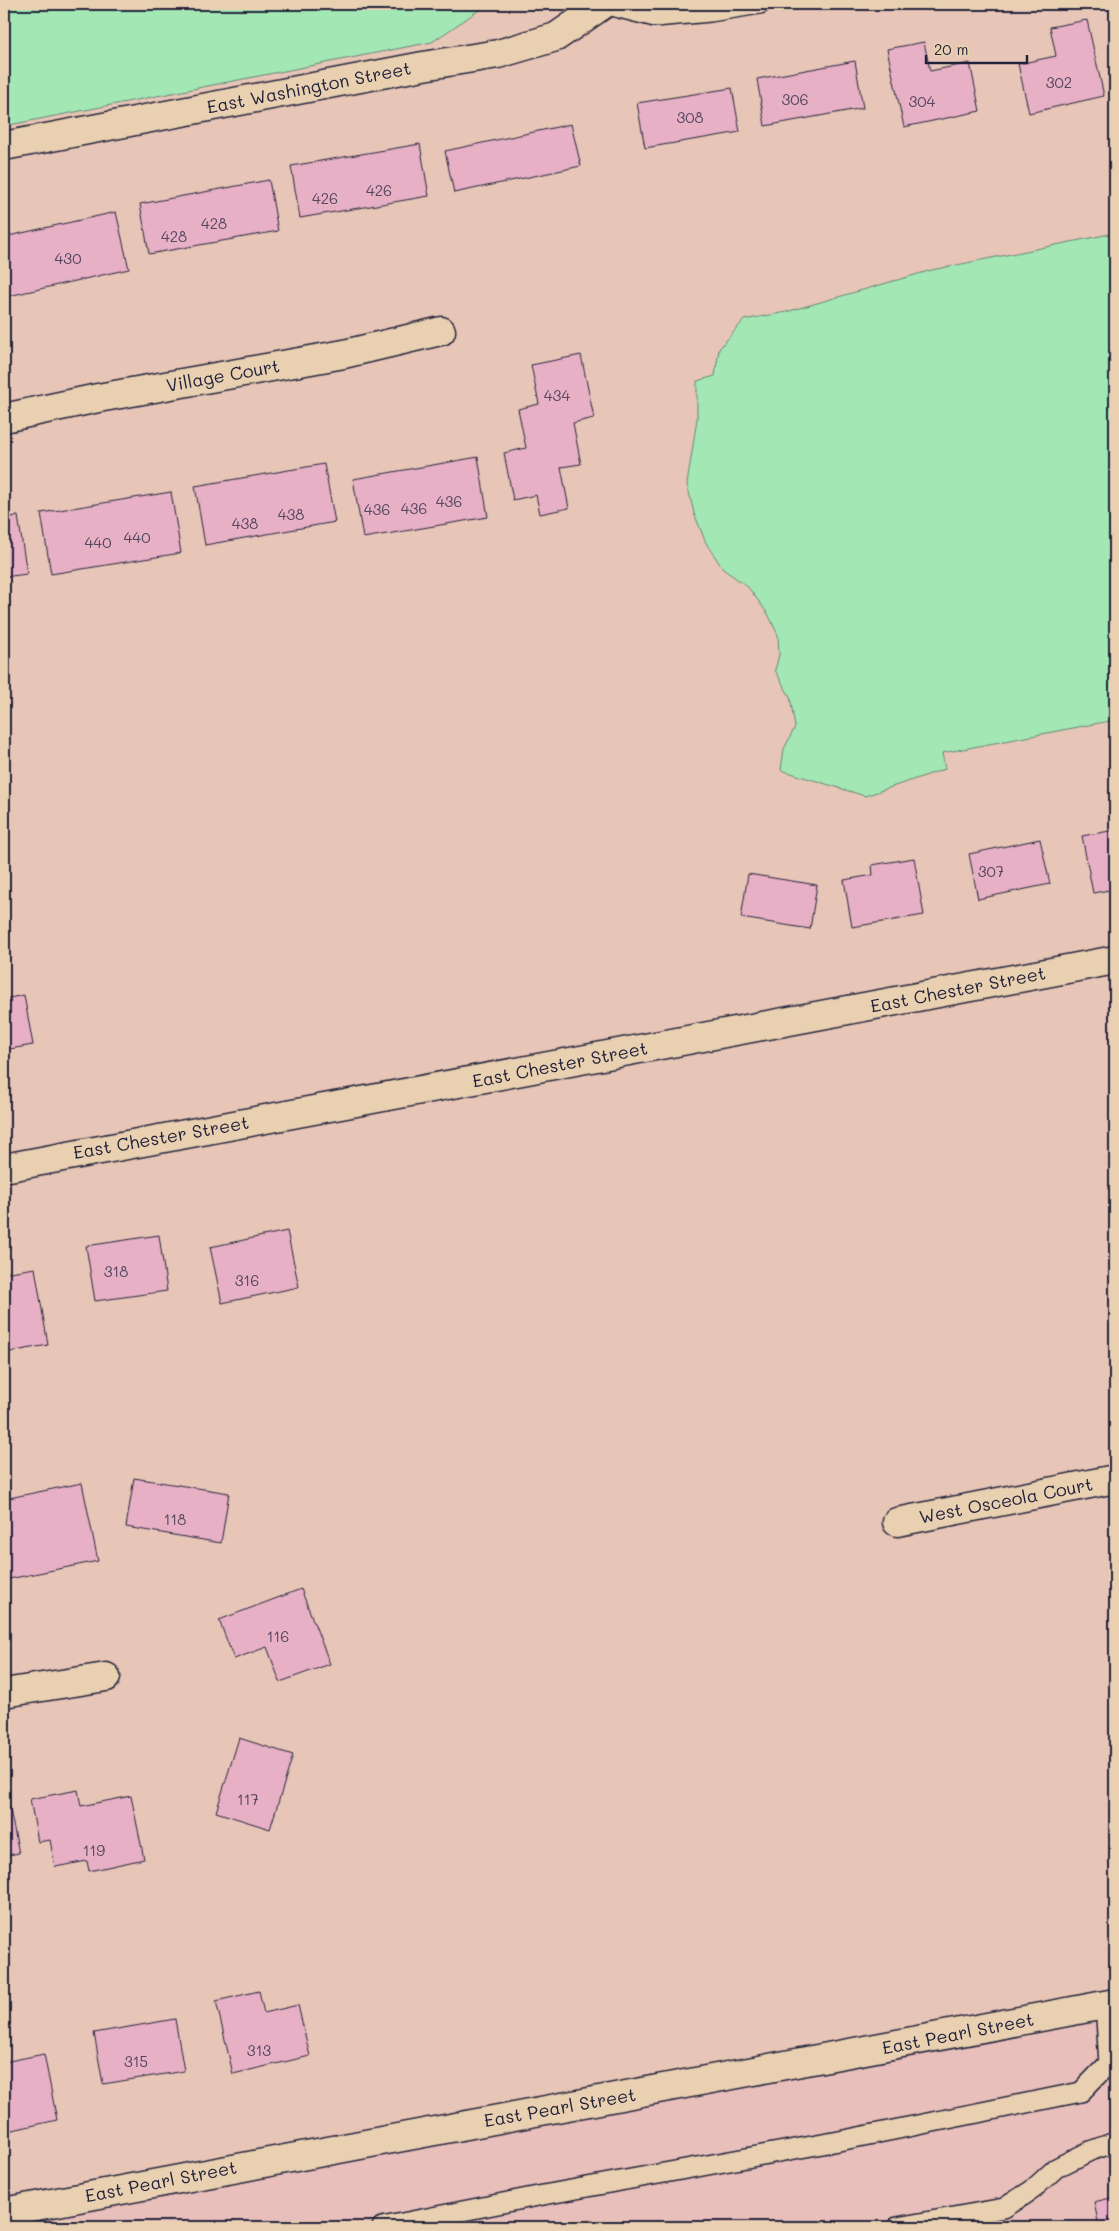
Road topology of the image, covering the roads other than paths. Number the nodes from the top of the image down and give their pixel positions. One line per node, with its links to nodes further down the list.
1 (604, 4): 2 (lane); 3 (street, East Washington Street)
2 (760, 4)
3 (4, 146)
4 (441, 331): 5 (street, Village Court)
5 (4, 418)
6 (1115, 960): 7 (street, East Chester Street)
7 (4, 1168)
8 (1115, 1479): 9 (street, West Osceola Court)
9 (897, 1522)
10 (106, 1677): 11 (street)
11 (4, 1693)
12 (1110, 2004): 14 (street, East Pearl Street); 15 (lane)
13 (1115, 2142): 16 (lane)
14 (4, 2212)
15 (382, 2227)
16 (897, 2227)

